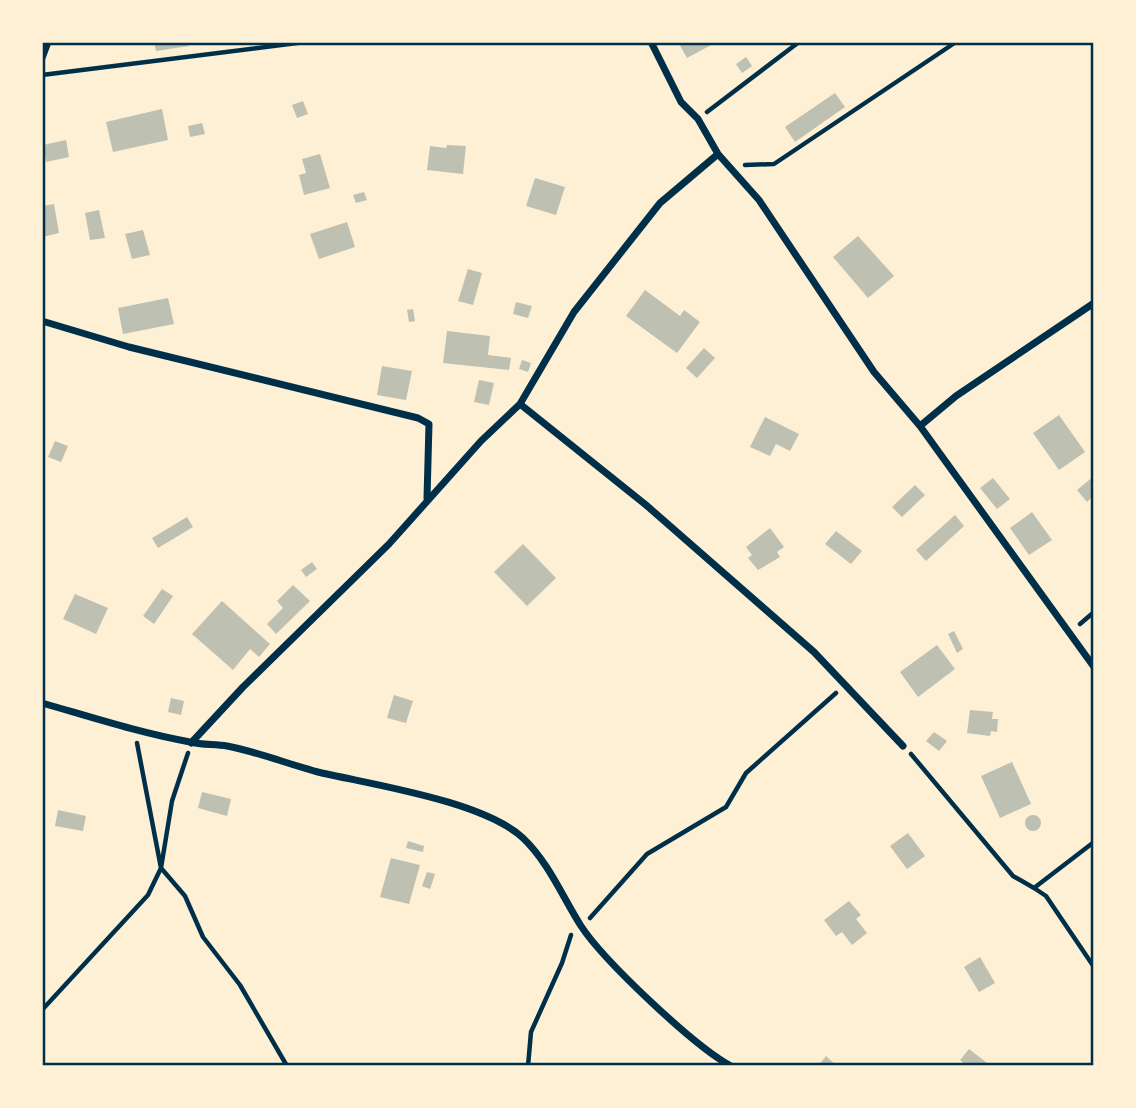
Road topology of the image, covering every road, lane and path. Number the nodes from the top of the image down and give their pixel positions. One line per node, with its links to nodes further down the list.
1 (48, 42): 6 (street)
2 (305, 42): 7 (path)
3 (651, 42): 8 (street)
4 (799, 42): 8 (path)
5 (956, 42): 10 (path)
6 (42, 58)
7 (42, 75)
8 (698, 120): 9 (street)
9 (718, 155): 10 (street); 13 (street)
10 (731, 169): 14 (street)
11 (1094, 303): 14 (street)
12 (42, 321): 15 (street)
13 (520, 404): 15 (street); 17 (street)
14 (920, 426): 16 (street)
15 (427, 499): 20 (street)
16 (1094, 667)
17 (846, 684): 21 (street); 25 (path)
18 (42, 703): 19 (street)
19 (134, 729): 20 (street); 23 (path)
20 (191, 743): 23 (path); 25 (street)
21 (903, 746): 24 (path)
22 (1094, 842): 24 (path)
23 (161, 867): 27 (path); 28 (path)
24 (1034, 888): 26 (path)
25 (582, 928): 29 (path); 30 (street)
26 (1094, 967)
27 (42, 1010)
28 (287, 1066)
29 (528, 1066)
30 (731, 1066)

